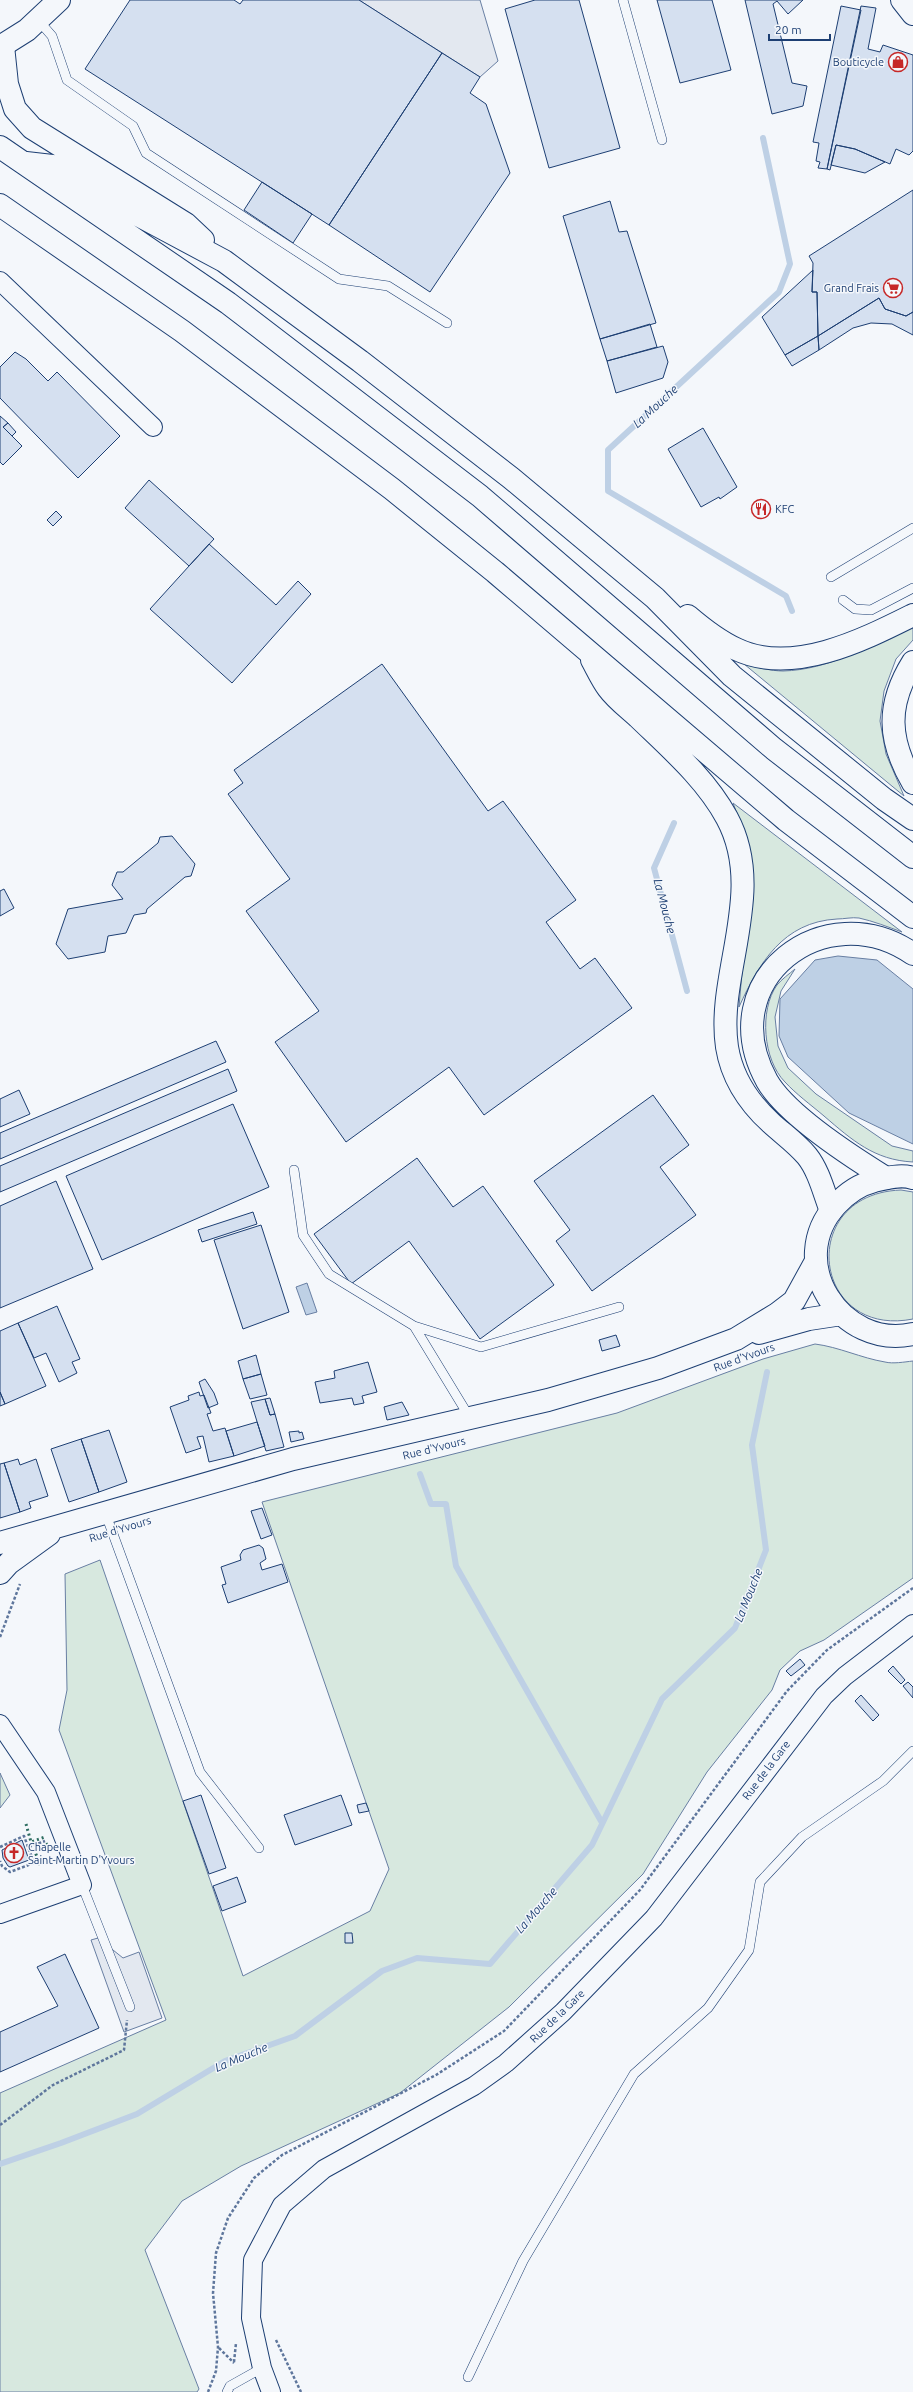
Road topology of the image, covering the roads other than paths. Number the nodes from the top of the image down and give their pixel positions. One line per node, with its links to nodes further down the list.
1 (59, 0): 5 (main road)
2 (623, 0): 7 (lane)
3 (902, 0): 4 (main road)
4 (913, 14)
5 (38, 20): 6 (main road); 13 (lane)
6 (2, 47): 11 (main road)
7 (662, 140)
8 (0, 147): 9 (main road)
9 (25, 163): 11 (main road); 25 (main road)
10 (0, 205): 21 (main road)
11 (224, 261): 18 (main road)
12 (0, 280): 14 (street)
13 (447, 324)
14 (153, 427)
15 (913, 528): 16 (lane)
16 (831, 577)
17 (913, 588): 19 (lane)
18 (655, 598): 20 (main road); 24 (main road)
19 (843, 600)
20 (913, 615)
21 (586, 649): 26 (main road); 31 (main road)
22 (913, 662): 23 (main road)
23 (913, 783)
24 (913, 819)
25 (913, 857)
26 (913, 917)
27 (913, 954): 29 (main road)
28 (294, 1170): 35 (lane)
29 (886, 1178): 30 (main road); 31 (main road)
30 (913, 1178)
31 (831, 1212): 32 (main road)
32 (816, 1261): 34 (main road); 37 (main road)
33 (619, 1307): 35 (lane)
34 (842, 1314): 36 (main road); 37 (main road)
35 (414, 1326): 38 (lane)
36 (913, 1334)
37 (736, 1339): 38 (main road, Rue d'Yvours)
38 (470, 1418): 39 (main road, Rue d'Yvours)
39 (105, 1512): 40 (main road, Rue d'Yvours); 46 (lane)
40 (64, 1524): 41 (main road, Rue d'Yvours); 42 (main road)
41 (0, 1543)
42 (0, 1573)
43 (913, 1624): 50 (street, Rue de la Gare)
44 (0, 1724): 47 (street)
45 (913, 1751): 51 (lane)
46 (259, 1848)
47 (82, 1885): 48 (street); 49 (lane)
48 (0, 1914)
49 (130, 2007)
50 (262, 2368): 52 (lane); 53 (street, Rue de la Gare)
51 (468, 2377)
52 (227, 2392)
53 (271, 2392)

